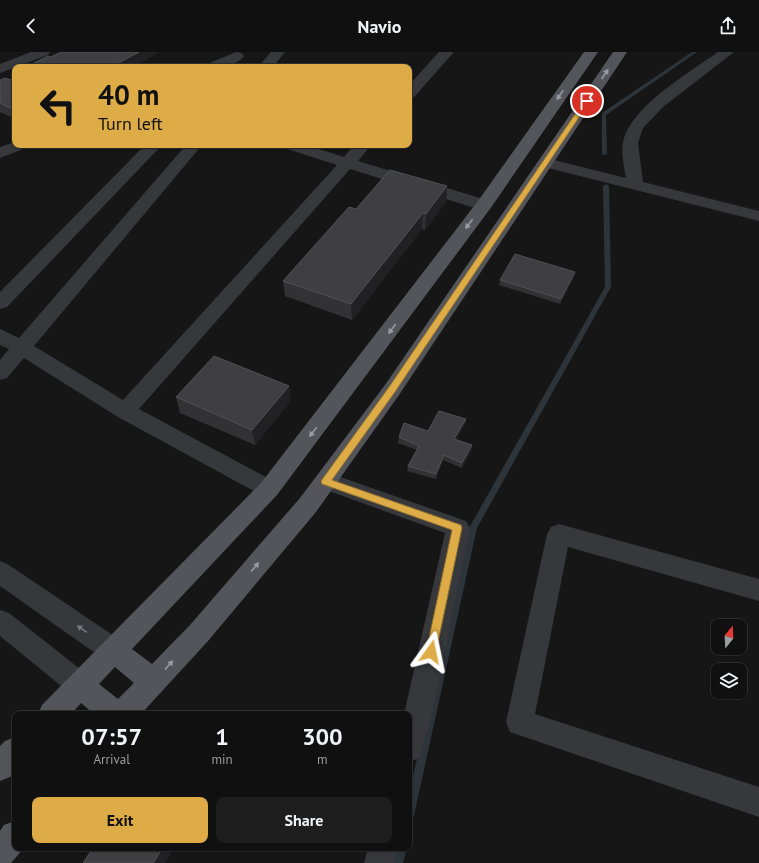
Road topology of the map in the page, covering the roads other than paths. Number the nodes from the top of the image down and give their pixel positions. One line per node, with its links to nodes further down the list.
1 (43, 52): 8 (street)
2 (278, 52): 11 (street)
3 (447, 52): 14 (street)
4 (591, 52): 25 (main road, one-way to 25)
5 (620, 52): 22 (main road, one-way to 5)
6 (727, 52): 24 (street)
7 (239, 54): 9 (street); 10 (street)
8 (22, 64)
9 (218, 64)
10 (230, 64)
11 (268, 64)
12 (12, 69): 13 (street)
13 (2, 75)
14 (412, 91)
15 (12, 148): 20 (street)
16 (191, 148): 23 (street)
17 (300, 148): 21 (street)
18 (361, 148): 21 (street)
19 (151, 149): 23 (street); 27 (street)
20 (0, 153)
21 (348, 162): 25 (street); 31 (street)
22 (546, 162): 24 (street); 32 (main road)
23 (176, 165): 29 (street)
24 (635, 185): 26 (street)
25 (484, 205): 33 (main road, one-way to 33)
26 (759, 216)
27 (0, 303)
28 (0, 336): 29 (street)
29 (22, 348): 30 (street); 31 (street)
30 (0, 374)
31 (125, 411): 33 (street)
32 (326, 481): 38 (main road, one-way to 32); 43 (street)
33 (269, 489): 37 (main road)
34 (0, 572): 37 (street, one-way to 34)
35 (759, 590): 46 (street)
36 (0, 621): 39 (street)
37 (114, 651): 38 (main road); 39 (main road)
38 (154, 682): 42 (main road)
39 (80, 685): 40 (main road); 41 (main road)
40 (55, 711)
41 (111, 711)
42 (126, 711)
43 (412, 737)
44 (12, 755): 45 (main road)
45 (0, 767)
46 (759, 802)
47 (12, 839): 49 (main road)
48 (382, 851): 50 (street)
49 (0, 853)
50 (379, 863)

